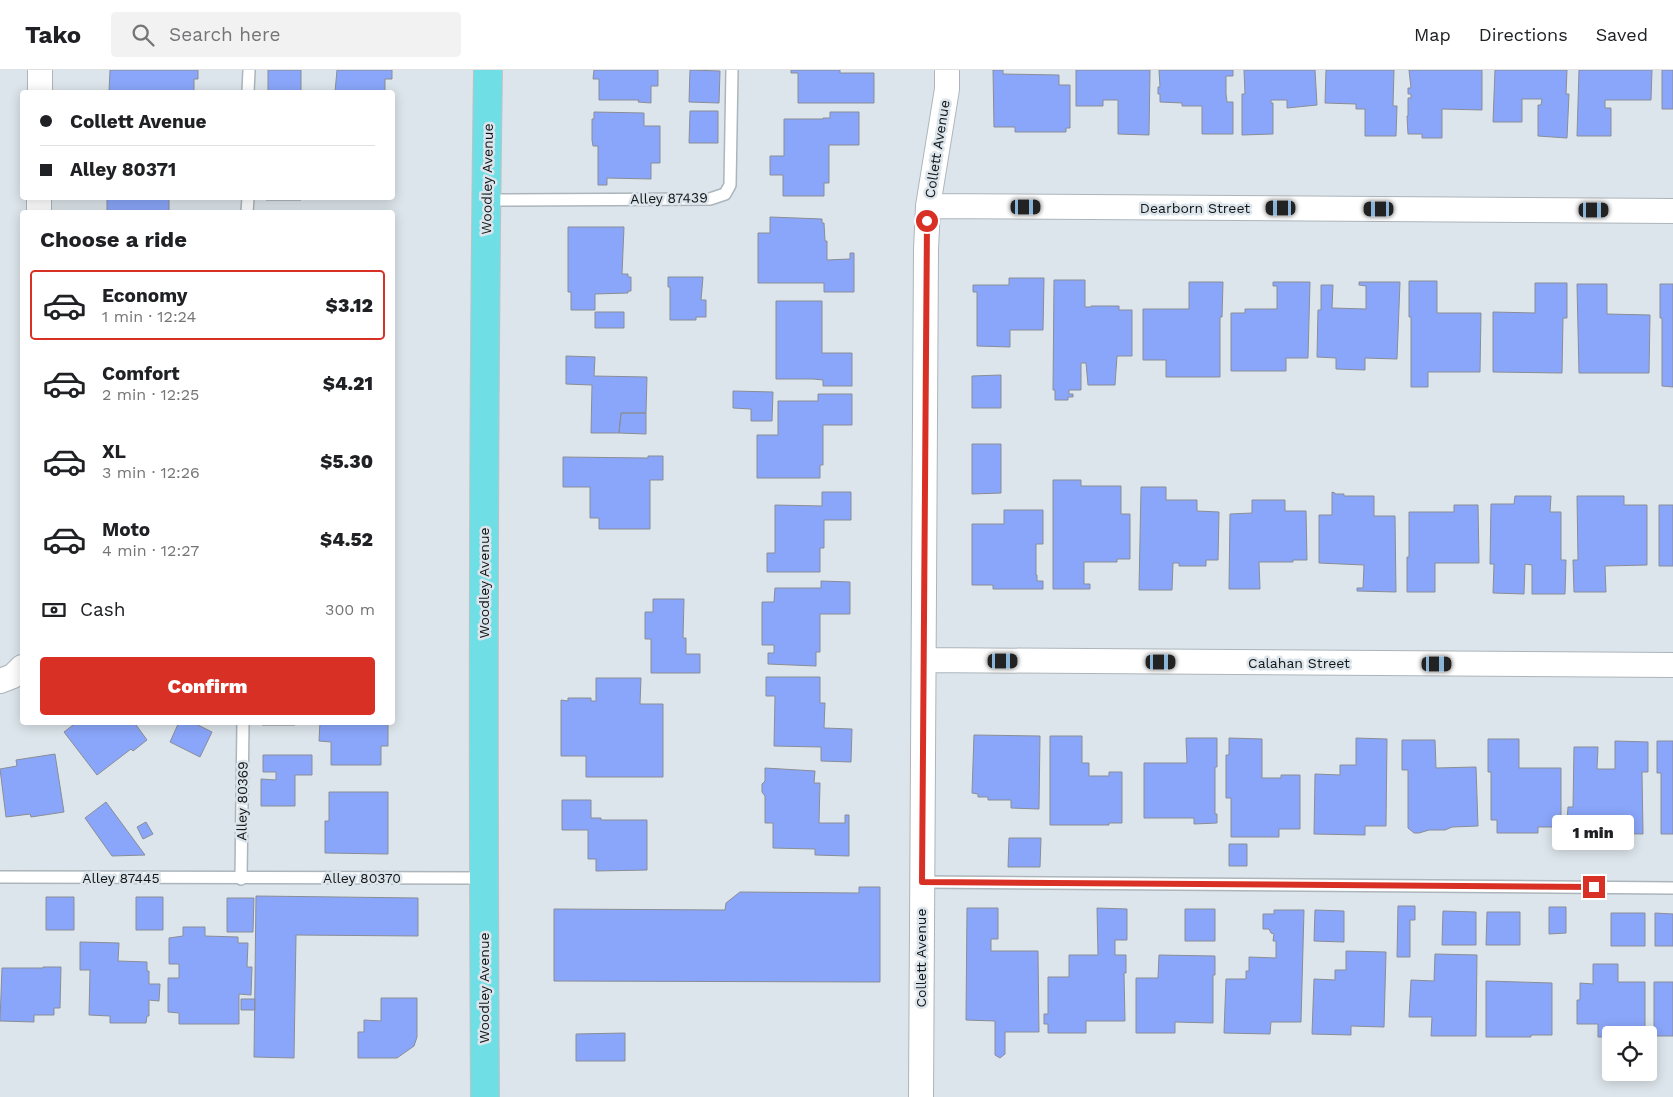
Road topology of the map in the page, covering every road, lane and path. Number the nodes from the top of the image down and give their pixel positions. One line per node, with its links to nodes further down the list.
1 (40, 70): 6 (street)
2 (249, 70): 7 (lane)
3 (488, 70): 8 (main road, Woodley Avenue)
4 (732, 70): 8 (lane, Alley 87439)
5 (947, 70): 9 (street, Collett Avenue)
6 (40, 90)
7 (248, 90)
8 (486, 200): 15 (main road, Woodley Avenue)
9 (928, 206): 10 (street, Dearborn Street); 11 (street, Collett Avenue)
10 (1673, 211)
11 (924, 660): 12 (street, Calahan Street); 17 (street, Collett Avenue)
12 (1673, 665)
13 (243, 725): 16 (lane, Alley 80369)
14 (0, 877): 16 (lane, Alley 87445)
15 (484, 878): 16 (lane, Alley 80370); 19 (main road, Woodley Avenue)
16 (241, 879)
17 (922, 882): 18 (lane); 20 (street, Collett Avenue)
18 (1673, 888)
19 (485, 1097)
20 (922, 1097)

